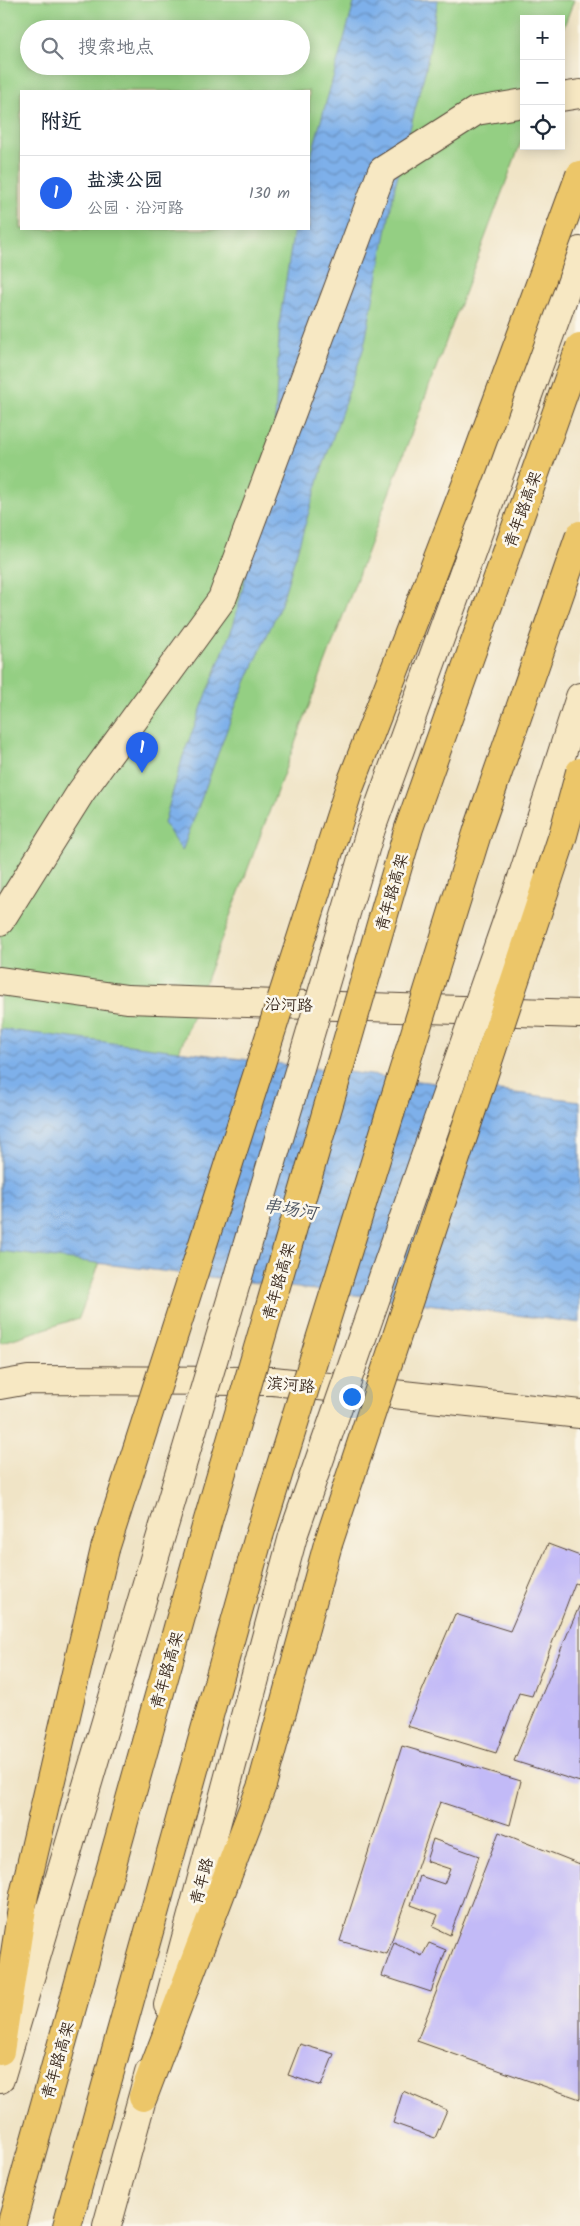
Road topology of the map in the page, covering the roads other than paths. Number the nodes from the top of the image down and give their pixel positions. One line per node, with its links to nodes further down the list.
1 (580, 94): 2 (main road)
2 (565, 96)
3 (520, 104): 10 (main road)
4 (580, 175): 15 (highway, bridge)
5 (580, 251): 16 (main road, bridge)
6 (580, 347): 18 (highway, 青年路高架, bridge)
7 (580, 535): 19 (highway, bridge)
8 (580, 697): 17 (main road, 青年路, bridge)
9 (580, 772): 17 (highway, bridge)
10 (0, 921)
11 (0, 981): 12 (main road, 沿河路)
12 (580, 1014)
13 (0, 1386): 14 (main road, 滨河路)
14 (580, 1414)
15 (0, 2052)
16 (0, 2079)
17 (143, 2098): 20 (main road, 青年路)
18 (11, 2226)
19 (67, 2226)
20 (108, 2226)

